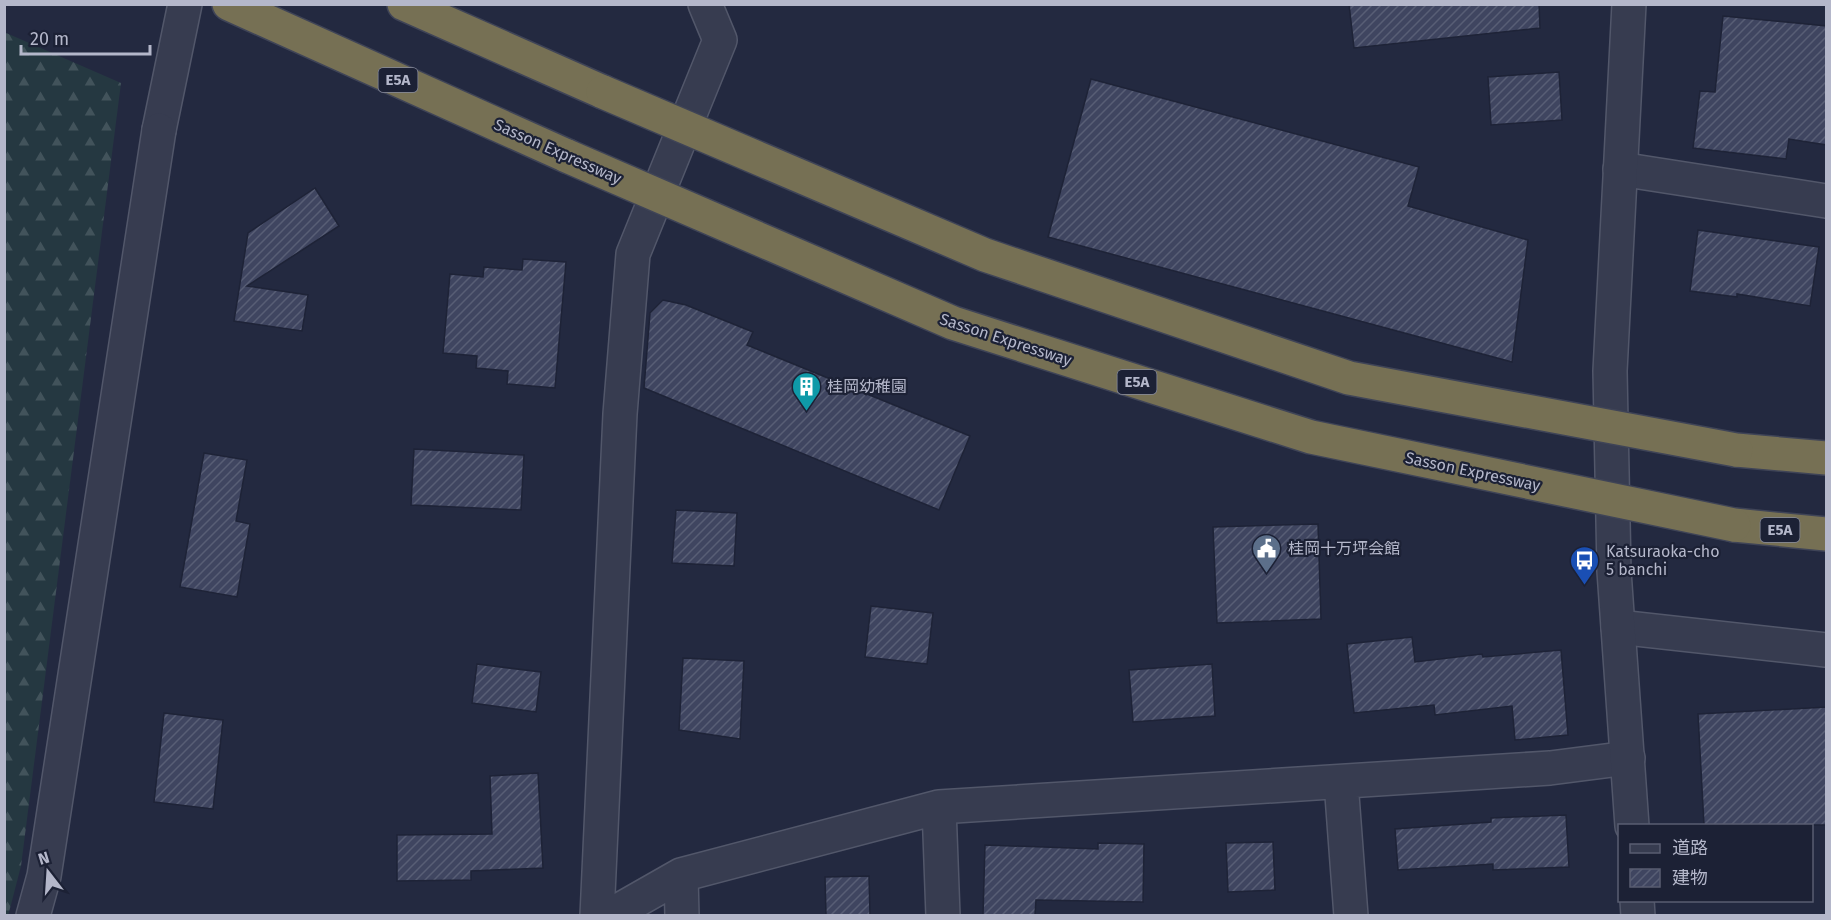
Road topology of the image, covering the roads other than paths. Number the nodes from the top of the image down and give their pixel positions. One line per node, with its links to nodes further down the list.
1 (185, 4): 17 (street)
2 (229, 4): 9 (highway, Sasson Expressway / E5A, bridge)
3 (404, 4): 8 (highway, bridge)
4 (705, 4): 18 (street)
5 (1629, 4): 6 (street)
6 (1620, 169): 7 (street); 10 (street)
7 (1827, 201)
8 (1827, 458)
9 (1827, 534)
10 (1618, 627): 11 (street); 12 (street)
11 (1827, 650)
12 (1628, 758): 13 (street); 15 (street)
13 (1341, 782): 14 (street); 22 (street)
14 (939, 807): 16 (street); 21 (street)
15 (1632, 824)
16 (681, 875): 19 (street); 20 (street)
17 (33, 915)
18 (597, 915)
19 (609, 915)
20 (682, 915)
21 (943, 915)
22 (1351, 915)

